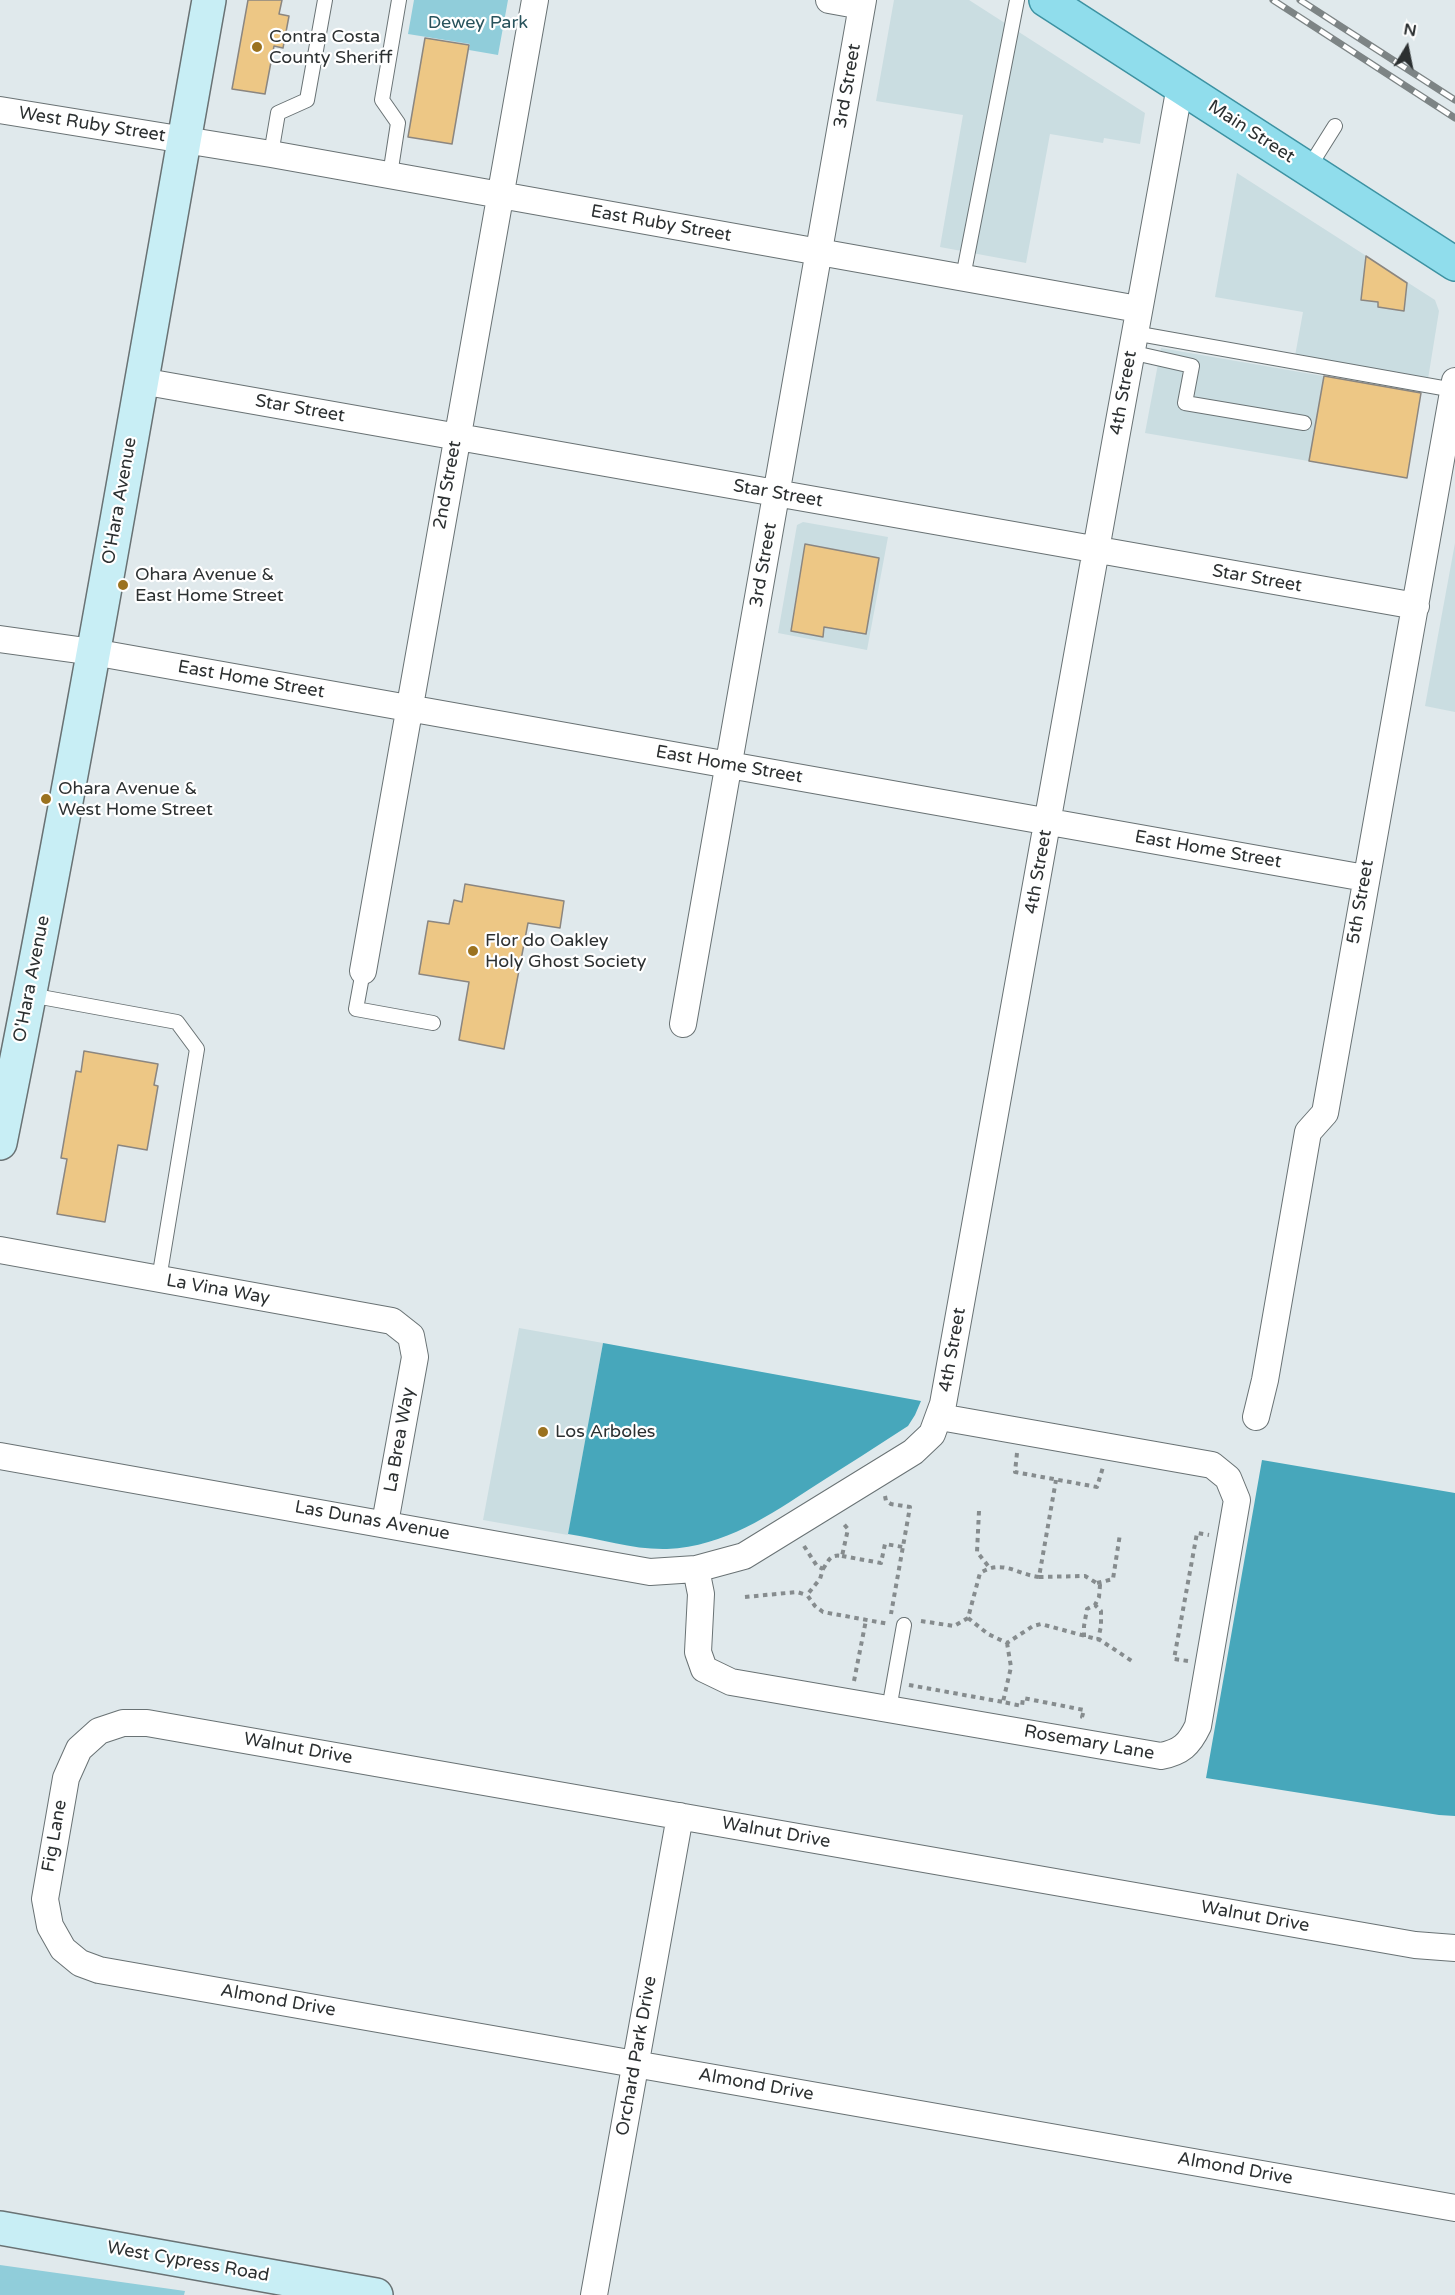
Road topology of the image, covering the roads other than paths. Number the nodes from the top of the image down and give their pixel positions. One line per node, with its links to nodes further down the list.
1 (209, 0): 12 (main road, O'Hara Avenue)
2 (325, 0): 13 (lane)
3 (399, 0): 15 (lane)
4 (536, 0): 16 (street, 2nd Street)
5 (829, 0): 8 (street)
6 (1017, 0): 19 (lane)
7 (1046, 0): 9 (main road, Main Street)
8 (863, 3): 17 (street, 3rd Street)
9 (1180, 86): 14 (main road, Main Street); 20 (street, 4th Street)
10 (0, 110): 12 (street, West Ruby Street)
11 (1335, 126): 14 (lane)
12 (184, 140): 13 (street, East Ruby Street); 21 (main road, O'Hara Avenue)
13 (271, 154): 15 (street, East Ruby Street)
14 (1308, 169): 18 (main road, Main Street)
15 (390, 174): 16 (street, East Ruby Street)
16 (501, 195): 17 (street, East Ruby Street); 24 (street, 2nd Street)
17 (819, 254): 19 (street, East Ruby Street); 25 (street, 3rd Street)
18 (1455, 264)
19 (963, 277): 20 (street, East Ruby Street)
20 (1134, 331): 22 (lane); 23 (lane); 26 (street, 4th Street)
21 (141, 381): 24 (street, Star Street); 29 (main road, O'Hara Avenue)
22 (1454, 386): 27 (street, 5th Street)
23 (1304, 423)
24 (457, 437): 25 (street, Star Street); 30 (street, 2nd Street)
25 (777, 494): 26 (street, Star Street); 31 (street, 3rd Street)
26 (1096, 551): 27 (street, Star Street); 32 (street, 4th Street)
27 (1416, 606): 33 (street, 5th Street)
28 (0, 639): 29 (street, East Home Street)
29 (93, 652): 30 (street, East Home Street); 35 (main road, O'Hara Avenue)
30 (409, 709): 31 (street, East Home Street); 34 (street, 2nd Street)
31 (728, 765): 32 (street, East Home Street); 37 (street, 3rd Street)
32 (1048, 821): 33 (street, East Home Street); 42 (street, 4th Street)
33 (1365, 878): 43 (street, 5th Street)
34 (363, 971): 36 (lane)
35 (30, 995): 38 (main road, O'Hara Avenue); 40 (lane)
36 (433, 1023)
37 (683, 1024)
38 (0, 1143)
39 (0, 1250): 40 (street, La Vina Way)
40 (159, 1279): 41 (street, La Vina Way)
41 (415, 1357): 45 (street, La Brea Way)
42 (940, 1417): 46 (street, 4th Street); 49 (street, Rosemary Lane)
43 (1256, 1418)
44 (0, 1456): 45 (street, Las Dunas Avenue)
45 (385, 1523): 47 (street, Las Dunas Avenue)
46 (744, 1556): 47 (street, Las Dunas Avenue)
47 (696, 1569): 49 (street, Rosemary Lane)
48 (905, 1621): 49 (lane)
49 (890, 1710)
50 (99, 1731): 51 (street, Walnut Drive); 53 (street, Fig Lane)
51 (680, 1816): 52 (street, Walnut Drive); 54 (street, Orchard Park Drive)
52 (1455, 1948)
53 (63, 1949): 54 (street, Almond Drive)
54 (636, 2063): 55 (street, Almond Drive); 59 (street, Orchard Park Drive)
55 (1455, 2208)
56 (0, 2228): 57 (main road, West Cypress Road)
57 (280, 2287): 58 (main road, West Cypress Road)
58 (376, 2295)
59 (594, 2295)

